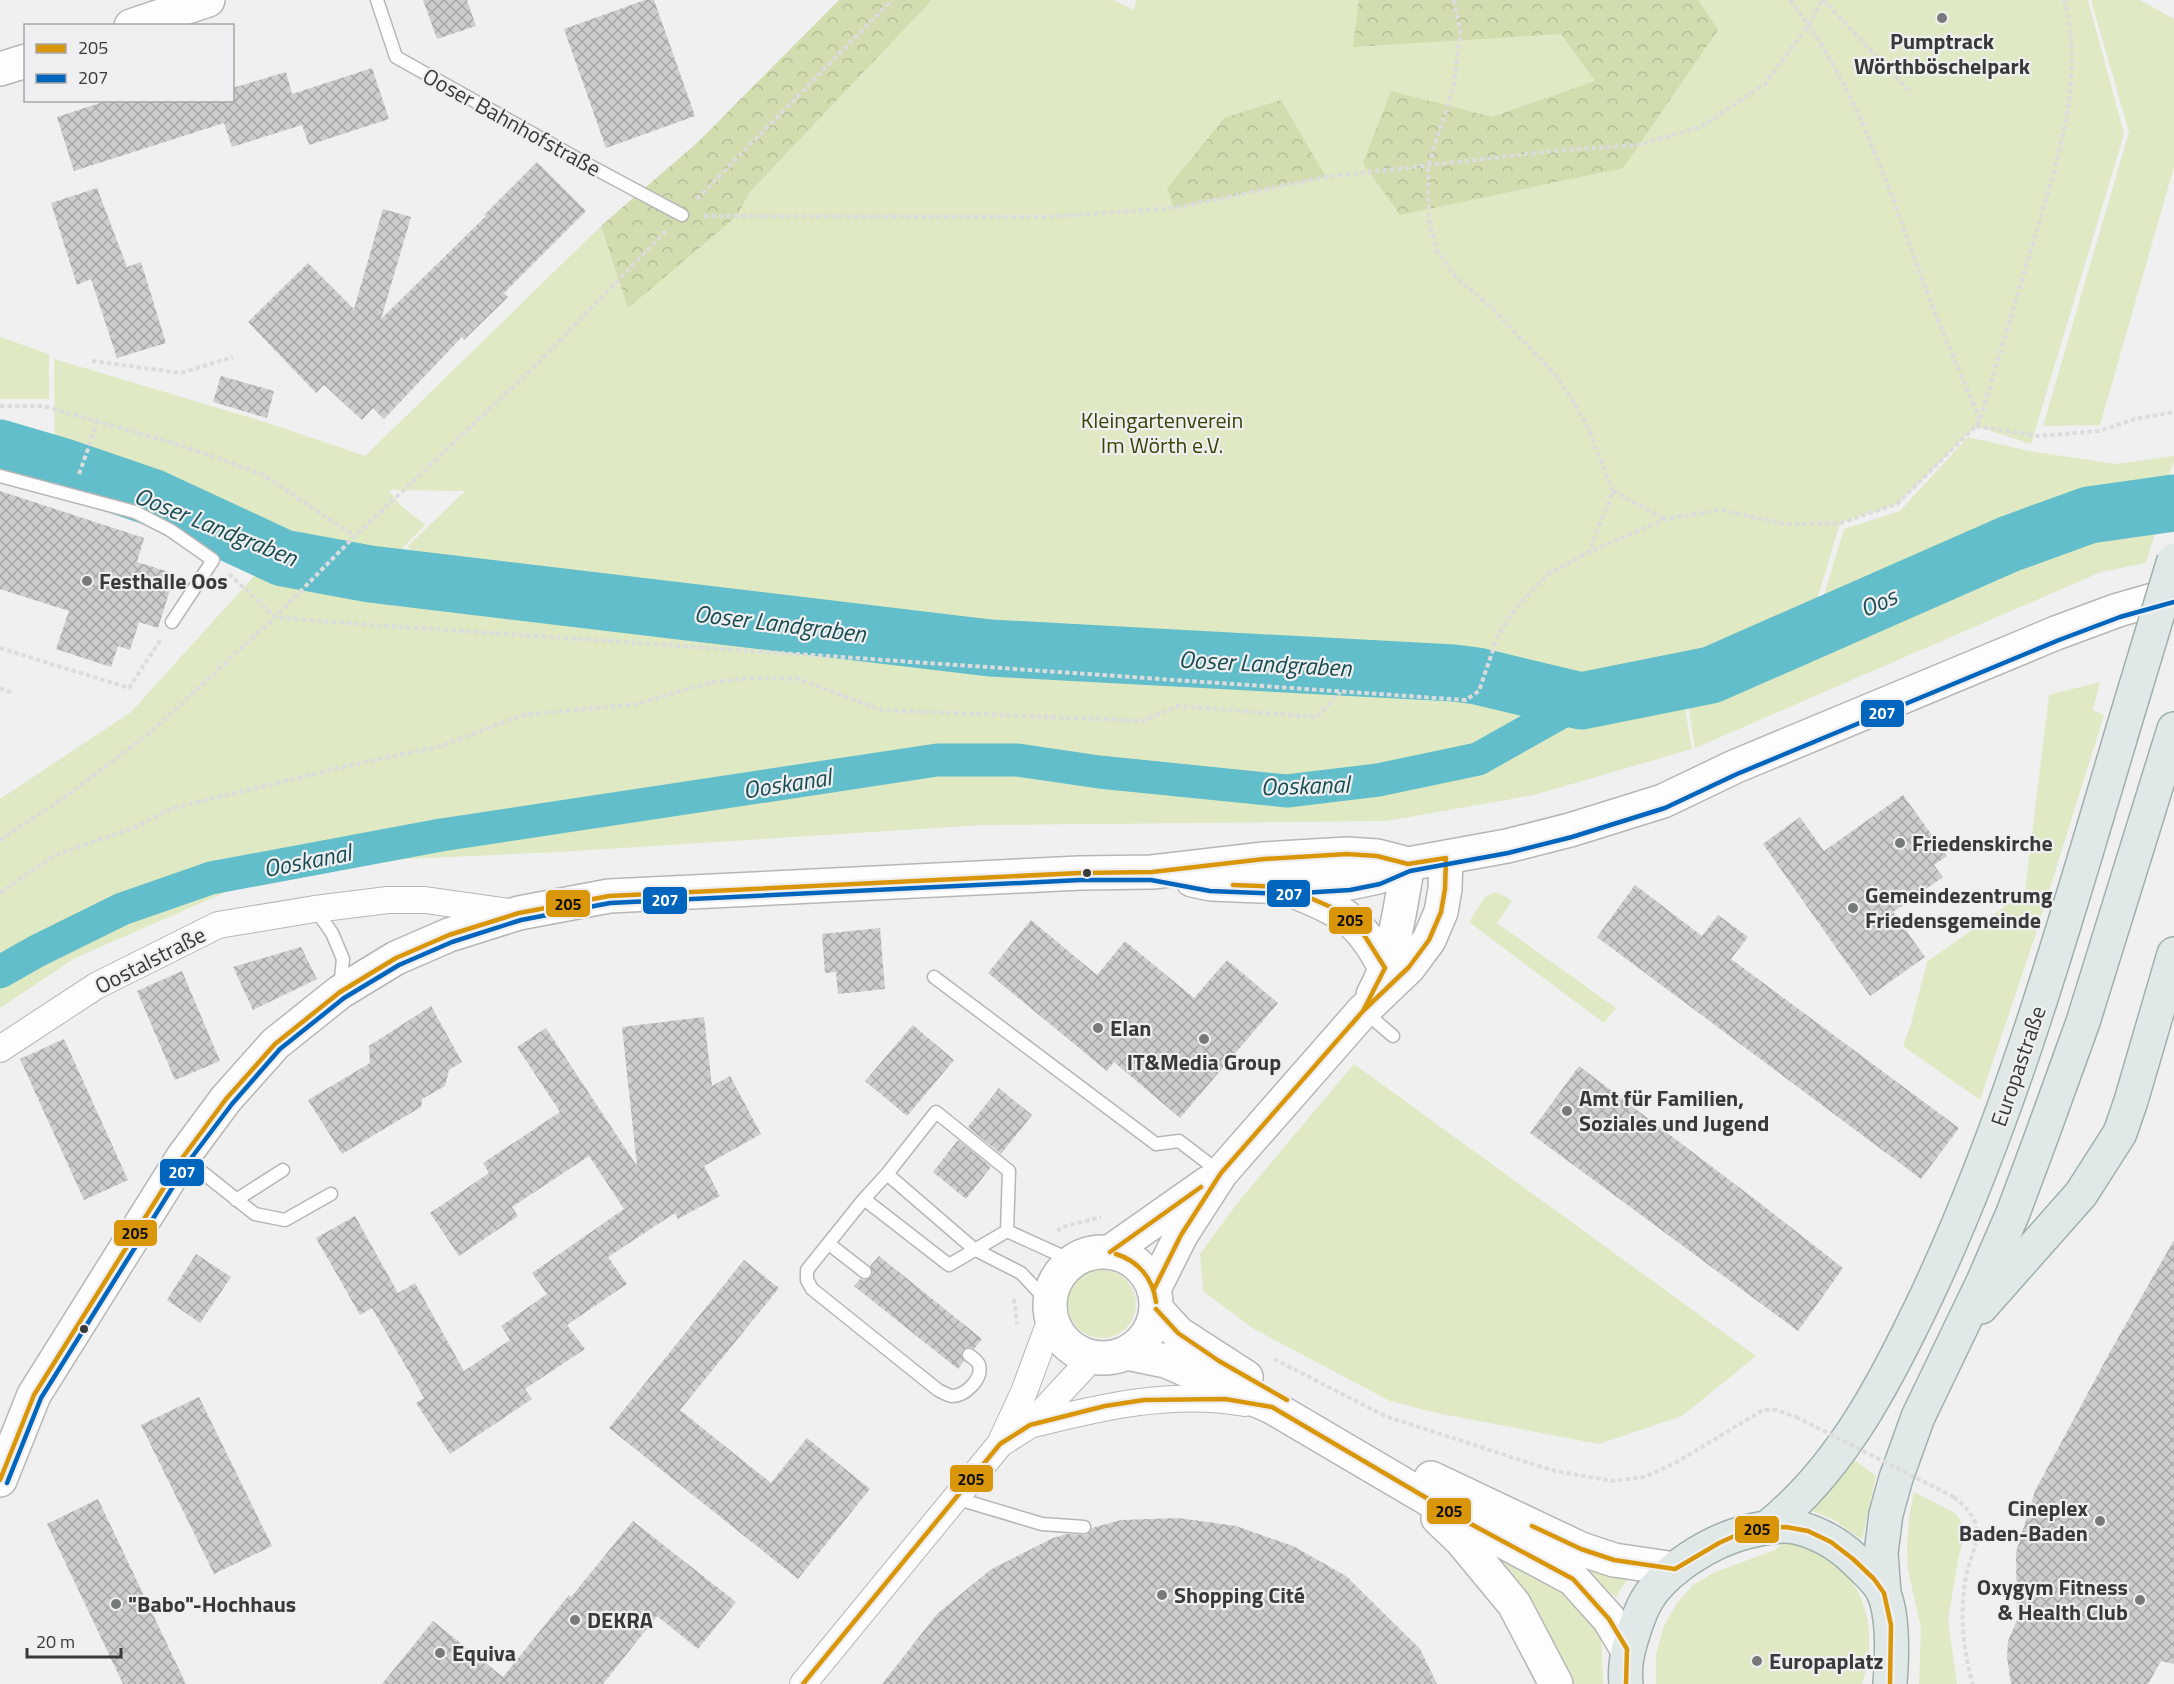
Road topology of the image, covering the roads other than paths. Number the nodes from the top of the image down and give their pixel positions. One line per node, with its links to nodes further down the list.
1 (208, 0): 3 (street)
2 (377, 0): 6 (lane, Ooser Bahnhofstraße)
3 (137, 24)
4 (24, 62): 5 (street)
5 (0, 69)
6 (682, 214)
7 (0, 476): 10 (lane)
8 (2174, 560): 50 (main road, Europastraße, bridge)
9 (2174, 594): 12 (street)
10 (172, 622)
11 (2174, 729): 40 (main road, Europastraße)
12 (1446, 858): 13 (street); 22 (street)
13 (1408, 864): 14 (street); 15 (street); 19 (street)
14 (1152, 872): 15 (street); 17 (street)
15 (1285, 887): 19 (street)
16 (315, 909): 17 (street, Oostalstraße); 21 (lane); 24 (street, Oostalstraße)
17 (519, 913): 21 (street)
18 (2174, 954): 40 (main road)
19 (1385, 969): 22 (street)
20 (934, 977): 27 (lane)
21 (340, 992): 25 (street)
22 (1363, 1011): 23 (lane); 27 (street)
23 (1393, 1036)
24 (0, 1049)
25 (183, 1157): 31 (lane); 47 (street)
26 (283, 1170): 31 (lane)
27 (1221, 1173): 35 (street); 38 (street)
28 (887, 1174): 30 (lane); 32 (lane); 34 (lane)
29 (331, 1194): 31 (lane)
30 (864, 1199): 33 (lane); 34 (lane)
31 (236, 1200)
32 (1007, 1231): 34 (lane); 36 (lane)
33 (829, 1244): 37 (lane); 42 (lane)
34 (974, 1249): 39 (lane)
35 (1110, 1252): 36 (street); 38 (street)
36 (1073, 1261): 39 (street)
37 (865, 1272)
38 (1155, 1299): 41 (street); 52 (street)
39 (1050, 1311): 43 (street); 46 (street)
40 (1958, 1333): 53 (main road, Europastraße)
41 (1127, 1353): 43 (street); 44 (street)
42 (969, 1355)
43 (1092, 1358): 45 (street)
44 (1272, 1407): 45 (street); 48 (street)
45 (1029, 1425): 46 (street)
46 (1000, 1444): 49 (street)
47 (0, 1480)
48 (1402, 1483): 54 (street); 56 (street)
49 (955, 1498): 51 (lane); 55 (street)
50 (1769, 1526): 52 (main road); 53 (main road)
51 (1084, 1527)
52 (1675, 1569): 54 (main road)
53 (1884, 1593): 58 (main road)
54 (1627, 1649): 57 (main road)
55 (803, 1684)
56 (1556, 1684)
57 (1626, 1684)
58 (1890, 1684)

